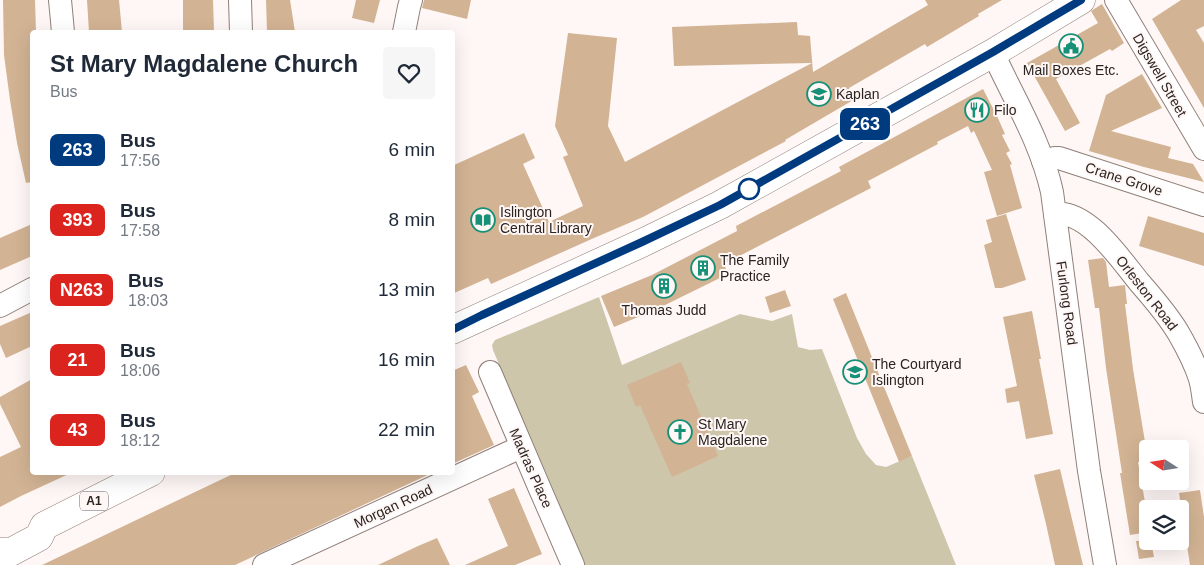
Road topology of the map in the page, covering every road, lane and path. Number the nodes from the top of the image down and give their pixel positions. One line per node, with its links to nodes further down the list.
1 (60, 0): 6 (street)
2 (240, 0): 7 (street)
3 (411, 0): 8 (street)
4 (1081, 0): 9 (highway)
5 (1116, 0): 10 (street, Digswell Street)
6 (63, 30)
7 (241, 30)
8 (404, 30)
9 (993, 52): 11 (street, Furlong Road); 16 (highway)
10 (1204, 149)
11 (1043, 161): 12 (street, Crane Grove); 13 (street, Furlong Road)
12 (1204, 205)
13 (1055, 214): 18 (street, Orleston Road); 26 (street, Furlong Road)
14 (30, 290): 15 (street)
15 (0, 306)
16 (455, 328)
17 (490, 372): 19 (street, Madras Place)
18 (1204, 402)
19 (521, 447): 24 (street, Madras Place); 25 (street, Morgan Road)
20 (145, 475): 21 (highway, A1)
21 (44, 526): 22 (highway, A1); 23 (highway, A1)
22 (0, 538)
23 (0, 552)
24 (569, 564)
25 (264, 565)
26 (1105, 565)

